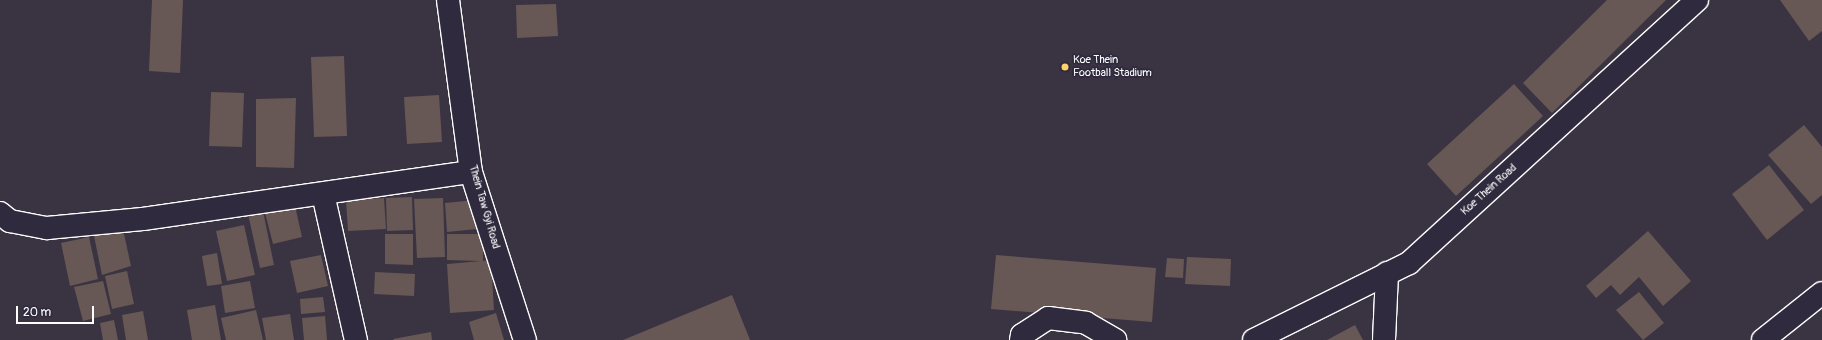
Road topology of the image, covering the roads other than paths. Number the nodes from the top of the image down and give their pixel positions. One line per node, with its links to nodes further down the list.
1 (448, 0): 3 (street, Thein Taw Gyi Road)
2 (1697, 0): 6 (street, Koe Thein Road)
3 (472, 172): 4 (street); 9 (street, Thein Taw Gyi Road)
4 (323, 194): 5 (street); 8 (street)
5 (0, 213)
6 (1387, 273): 12 (street, Koe Thein Road); 13 (street)
7 (1822, 294): 14 (street)
8 (356, 340)
9 (525, 340)
10 (1021, 340): 11 (street)
11 (1114, 340)
12 (1254, 340)
13 (1384, 340)
14 (1763, 340)

